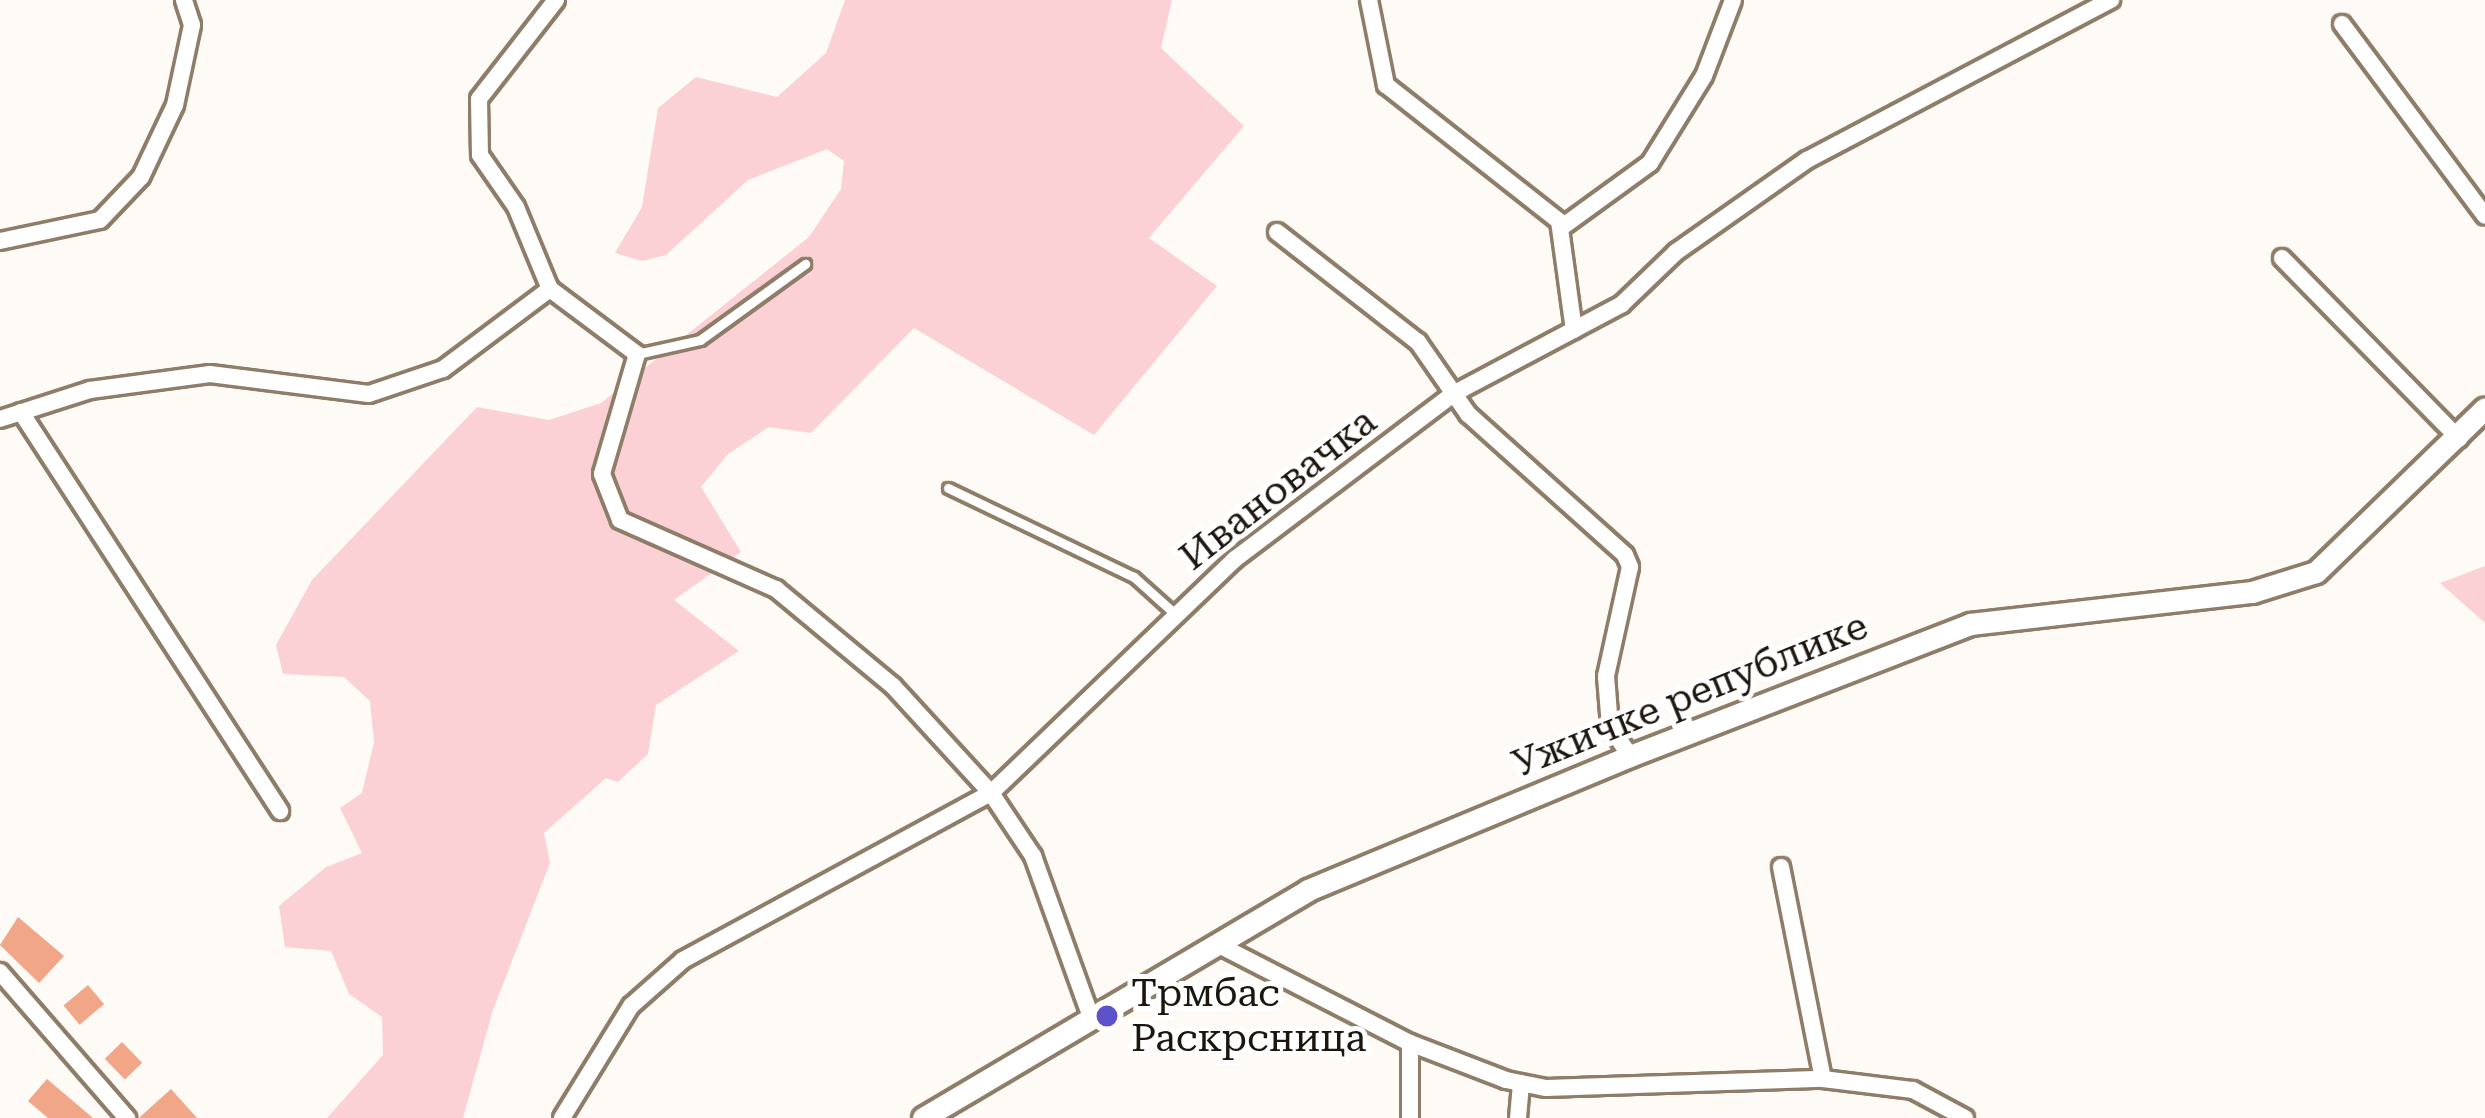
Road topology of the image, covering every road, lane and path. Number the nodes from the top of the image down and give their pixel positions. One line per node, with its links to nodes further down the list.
1 (184, 0): 10 (street)
2 (556, 0): 13 (street)
3 (1369, 0): 8 (street)
4 (1733, 0): 8 (street)
5 (2111, 0): 14 (street, Ивановачка)
6 (2342, 24): 7 (street)
7 (2485, 216)
8 (1562, 227): 14 (street)
9 (1277, 232): 16 (street)
10 (0, 241)
11 (2282, 258): 20 (street)
12 (805, 264): 15 (lane)
13 (550, 289): 15 (street); 18 (street)
14 (1574, 330): 16 (street, Ивановачка)
15 (638, 354): 24 (street)
16 (1453, 394): 22 (street, Ивановачка); 23 (street)
17 (2485, 408): 20 (street, Ужичке републике)
18 (21, 412): 19 (street); 25 (street)
19 (0, 419)
20 (2459, 439): 23 (street, Ужичке републике)
21 (948, 488): 22 (lane)
22 (1174, 613): 24 (street, Ивановачка)
23 (1630, 756): 27 (street, Ужичке републике)
24 (991, 794): 29 (street); 34 (street, Ивановачка)
25 (280, 811)
26 (1781, 867): 31 (street)
27 (1220, 945): 29 (street, Ужичке републике); 30 (street)
28 (0, 972): 33 (street)
29 (1091, 1017): 35 (street, Ужичке републике)
30 (1410, 1043): 32 (street); 36 (street)
31 (1823, 1079): 32 (street); 38 (street)
32 (1521, 1083): 37 (street)
33 (128, 1118)
34 (562, 1118)
35 (923, 1118)
36 (1411, 1118)
37 (1518, 1118)
38 (1965, 1118)

